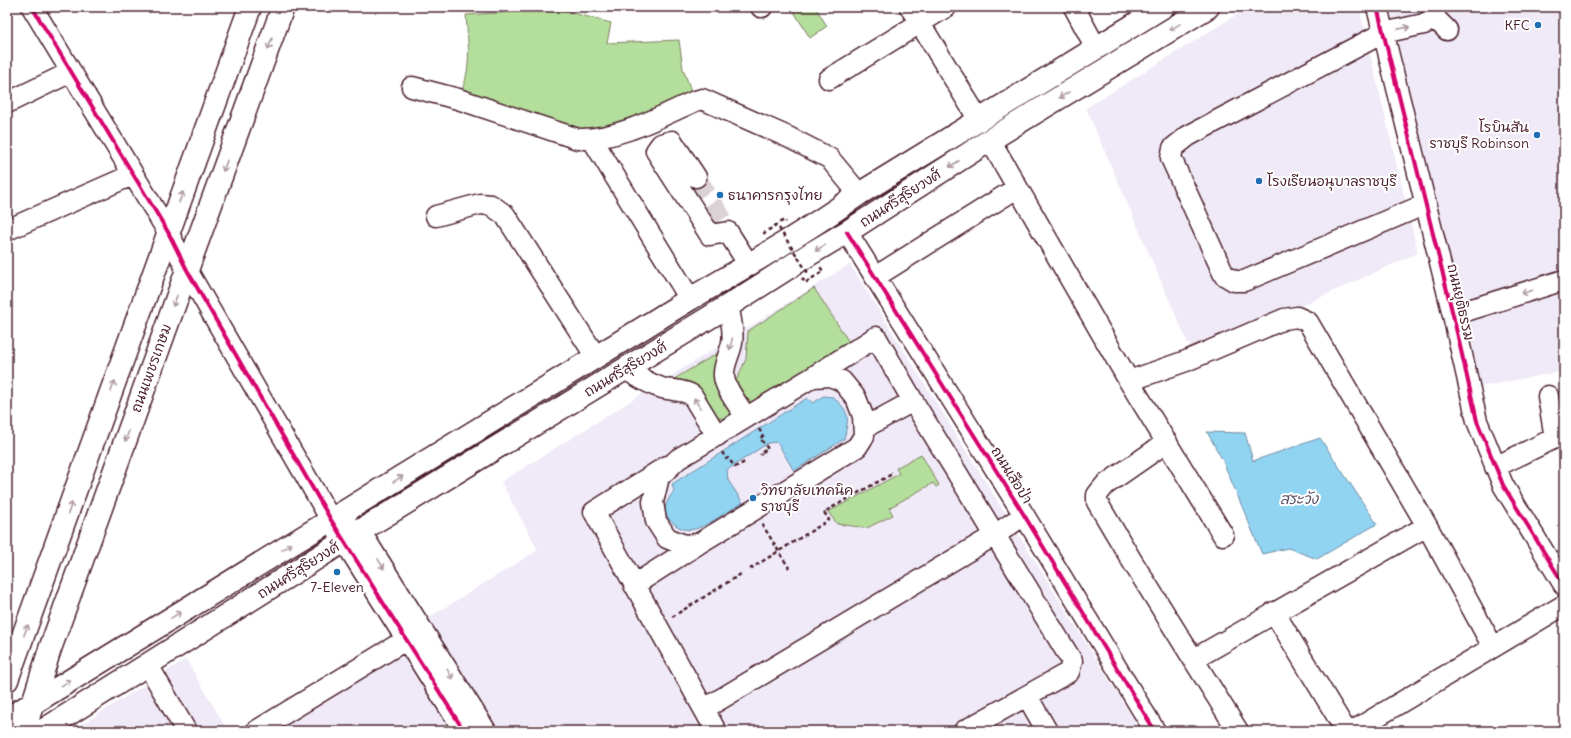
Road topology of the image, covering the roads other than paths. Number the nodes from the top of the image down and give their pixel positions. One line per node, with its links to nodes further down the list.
1 (32, 7): 14 (street)
2 (250, 7): 29 (main road, ถนนเพชรเกษม, one-way to 2)
3 (283, 7): 32 (main road, ถนนเพชรเกษม, one-way to 32)
4 (946, 7): 10 (street)
5 (1074, 7): 13 (street)
6 (1163, 7): 13 (main road, ถนนศรีสุริยวงศ์)
7 (1208, 7): 20 (main road, ถนนศรีสุริยวงศ์, one-way to 20)
8 (1377, 7): 12 (street, ถนนยุติธรรม)
9 (1434, 9): 11 (street); 12 (street, one-way to 9)
10 (915, 15): 15 (street); 18 (street)
11 (1447, 30)
12 (1383, 32): 25 (street, ถนนยุติธรรม); 25 (street)
13 (1096, 48): 18 (main road, ถนนศรีสุริยวงศ์)
14 (71, 72): 17 (street); 21 (street)
15 (829, 79)
16 (412, 87): 19 (street)
17 (7, 103)
18 (979, 120): 20 (main road); 24 (main road, ถนนศรีสุริยวงศ์)
19 (592, 139): 24 (street); 35 (street)
20 (990, 140): 23 (street); 30 (main road, ถนนศรีสุริยวงศ์, one-way to 30)
21 (132, 175): 28 (street); 29 (street)
22 (696, 177): 31 (street)
23 (1016, 188): 33 (street); 41 (street)
24 (859, 194): 26 (main road, ถนนศรีสุริยวงศ์)
25 (1426, 204): 37 (street, ถนนยุติธรรม)
26 (834, 211): 30 (main road); 31 (main road, ถนนศรีสุริยวงศ์)
27 (436, 216): 38 (street)
28 (7, 230)
29 (168, 232): 32 (street); 65 (main road, ถนนเพชรเกษม, one-way to 29)
30 (847, 232): 33 (street, ถนนเสือป่า); 36 (main road, ถนนศรีสุริยวงศ์, one-way to 36)
31 (749, 265): 35 (main road, ถนนศรีสุริยวงศ์)
32 (187, 270): 51 (street); 67 (main road, ถนนเพชรเกษม, one-way to 67)
33 (875, 277): 50 (street, ถนนเสือป่า)
34 (1563, 284): 37 (street, one-way to 37)
35 (690, 299): 38 (main road, ถนนศรีสุริยวงศ์)
36 (728, 306): 39 (main road, ถนนศรีสุริยวงศ์); 44 (street, one-way to 44)
37 (1453, 315): 49 (street, ถนนยุติธรรม)
38 (596, 357): 51 (main road, ถนนศรีสุริยวงศ์, one-way to 38)
39 (625, 369): 46 (street, one-way to 39); 55 (main road, ถนนศรีสุริยวงศ์)
40 (813, 377): 43 (street); 44 (street); 45 (street)
41 (1130, 381): 47 (street); 52 (street)
42 (1548, 396): 49 (street)
43 (913, 401): 45 (street); 53 (street)
44 (751, 420): 46 (street)
45 (864, 428): 56 (street)
46 (718, 442): 48 (street)
47 (1166, 442): 54 (street); 63 (street)
48 (678, 459): 56 (street); 58 (street)
49 (1496, 467): 57 (street, ถนนยุติธรรม)
50 (1024, 515): 53 (street); 79 (street, ถนนเสือป่า)
51 (332, 520): 55 (street); 67 (main road, ถนนศรีสุริยวงศ์, one-way to 51)
52 (1427, 526): 60 (street); 62 (street)
53 (995, 535): 66 (street); 68 (street)
54 (1223, 535)
55 (352, 536): 61 (street); 64 (main road, ถนนศรีสุริยวงศ์); 75 (street, one-way to 75)
56 (698, 544): 58 (street)
57 (1564, 584)
58 (634, 585): 68 (street)
59 (1564, 605): 62 (street)
60 (1274, 612): 63 (street); 81 (street)
61 (407, 639): 73 (street); 74 (street)
62 (1492, 647): 82 (street)
63 (1194, 659): 80 (street)
64 (148, 665): 71 (main road, ถนนศรีสุริยวงศ์); 72 (street)
65 (7, 680)
66 (1027, 696): 77 (street); 78 (street)
67 (32, 704): 69 (main road, ถนนศรีสุริยวงศ์); 70 (main road, ถนนเพชรเกษม)
68 (704, 709): 76 (street)
69 (7, 718)
70 (24, 731)
71 (42, 731)
72 (186, 731)
73 (256, 731)
74 (464, 731)
75 (486, 731)
76 (716, 731)
77 (964, 731)
78 (1047, 731)
79 (1155, 731)
80 (1238, 731)
81 (1346, 731)
82 (1353, 731)

